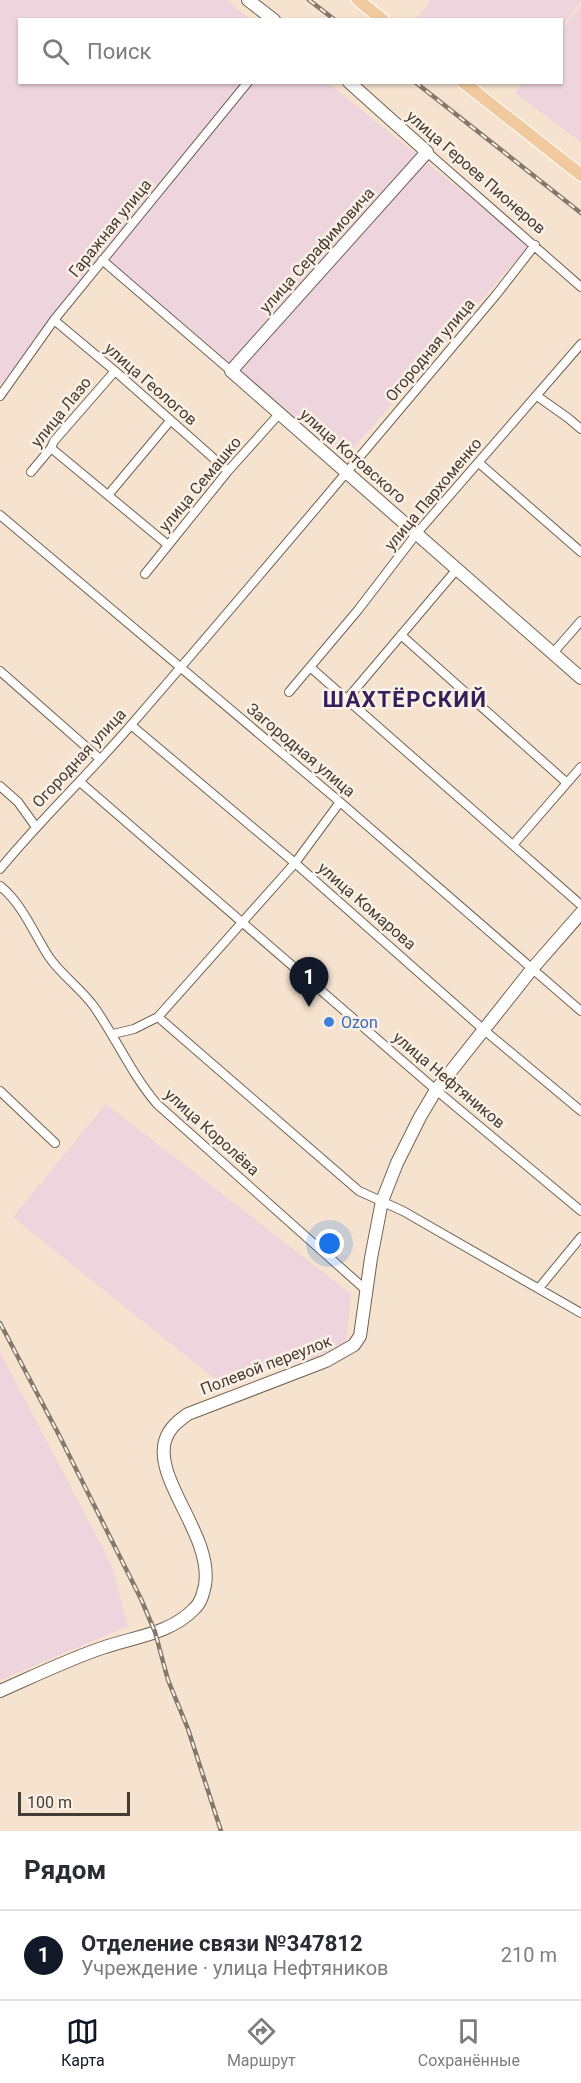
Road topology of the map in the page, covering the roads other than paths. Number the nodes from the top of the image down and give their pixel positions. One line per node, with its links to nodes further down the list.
1 (248, 0): 3 (street)
2 (358, 0): 4 (main road)
3 (271, 18)
4 (380, 18)
5 (246, 84): 11 (street, Гаражная улица)
6 (351, 84): 8 (street, улица Героев Пионеров)
7 (466, 84): 9 (main road)
8 (427, 152): 10 (street, улица Героев Пионеров); 16 (street, улица Серафимовича)
9 (581, 175)
10 (535, 245): 12 (street, улица Героев Пионеров); 26 (street, Огородная улица)
11 (102, 261): 13 (street, Гаражная улица); 16 (street, улица Котовского)
12 (581, 287)
13 (54, 320): 15 (street, улица Геологов); 17 (street, Гаражная улица)
14 (581, 344): 18 (street, улица Пархоменко)
15 (115, 371): 20 (street, улица Геологов); 22 (street, улица Лазо)
16 (231, 371): 19 (street, улица Котовского)
17 (0, 396)
18 (537, 396): 21 (street); 23 (street, улица Пархоменко)
19 (279, 414): 24 (street, улица Семашко); 26 (street, улица Котовского)
20 (170, 421): 24 (street, улица Геологов); 27 (street)
21 (581, 429)
22 (51, 448): 25 (street, улица Лазо); 27 (street)
23 (479, 463): 29 (street, улица Пархоменко); 31 (street)
24 (228, 471): 30 (street, улица Семашко)
25 (31, 472)
26 (346, 474): 29 (street, улица Котовского); 37 (street, Огородная улица)
27 (109, 494): 30 (street)
28 (0, 515): 37 (street, Загородная улица)
29 (417, 533): 32 (street, улица Котовского); 38 (street, улица Пархоменко)
30 (168, 545): 33 (street, улица Семашко)
31 (581, 552)
32 (458, 569): 35 (street); 36 (street, улица Котовского)
33 (145, 574)
34 (581, 621): 36 (street)
35 (401, 635): 42 (street); 47 (street)
36 (553, 653): 40 (street, улица Котовского)
37 (180, 666): 43 (street, Огородная улица); 49 (street, Загородная улица)
38 (310, 667): 41 (street, улица Пархоменко); 42 (street)
39 (0, 670): 44 (street)
40 (581, 678)
41 (289, 692)
42 (347, 699): 51 (street)
43 (131, 725): 44 (street, Огородная улица); 52 (street, улица Комарова)
44 (100, 759): 46 (street, Огородная улица)
45 (581, 767): 47 (street)
46 (80, 782): 50 (street, Огородная улица); 57 (street, улица Нефтяников)
47 (567, 783): 51 (street)
48 (0, 786): 50 (street)
49 (340, 802): 52 (street); 58 (street, Загородная улица)
50 (36, 826): 53 (street, Огородная улица)
51 (513, 846): 55 (street)
52 (295, 863): 57 (street); 61 (street, улица Комарова)
53 (0, 869)
54 (0, 886): 62 (street, улица Королёва)
55 (581, 905)
56 (581, 913): 58 (street, Полевой переулок)
57 (243, 921): 60 (street); 63 (street, улица Нефтяников)
58 (532, 969): 59 (street, Загородная улица); 61 (street, Полевой переулок)
59 (581, 1011)
60 (158, 1017): 62 (street); 67 (street)
61 (484, 1030): 63 (street, Полевой переулок); 65 (street, улица Комарова)
62 (113, 1034): 71 (street, улица Королёва)
63 (436, 1090): 67 (street, Полевой переулок); 68 (street, улица Нефтяников)
64 (0, 1091): 66 (street)
65 (581, 1111)
66 (55, 1143)
67 (382, 1201): 70 (street); 71 (street, Полевой переулок)
68 (581, 1211)
69 (581, 1237): 70 (street)
70 (539, 1288): 72 (street)
71 (367, 1292): 73 (street, Полевой переулок)
72 (581, 1313)
73 (0, 1690)

